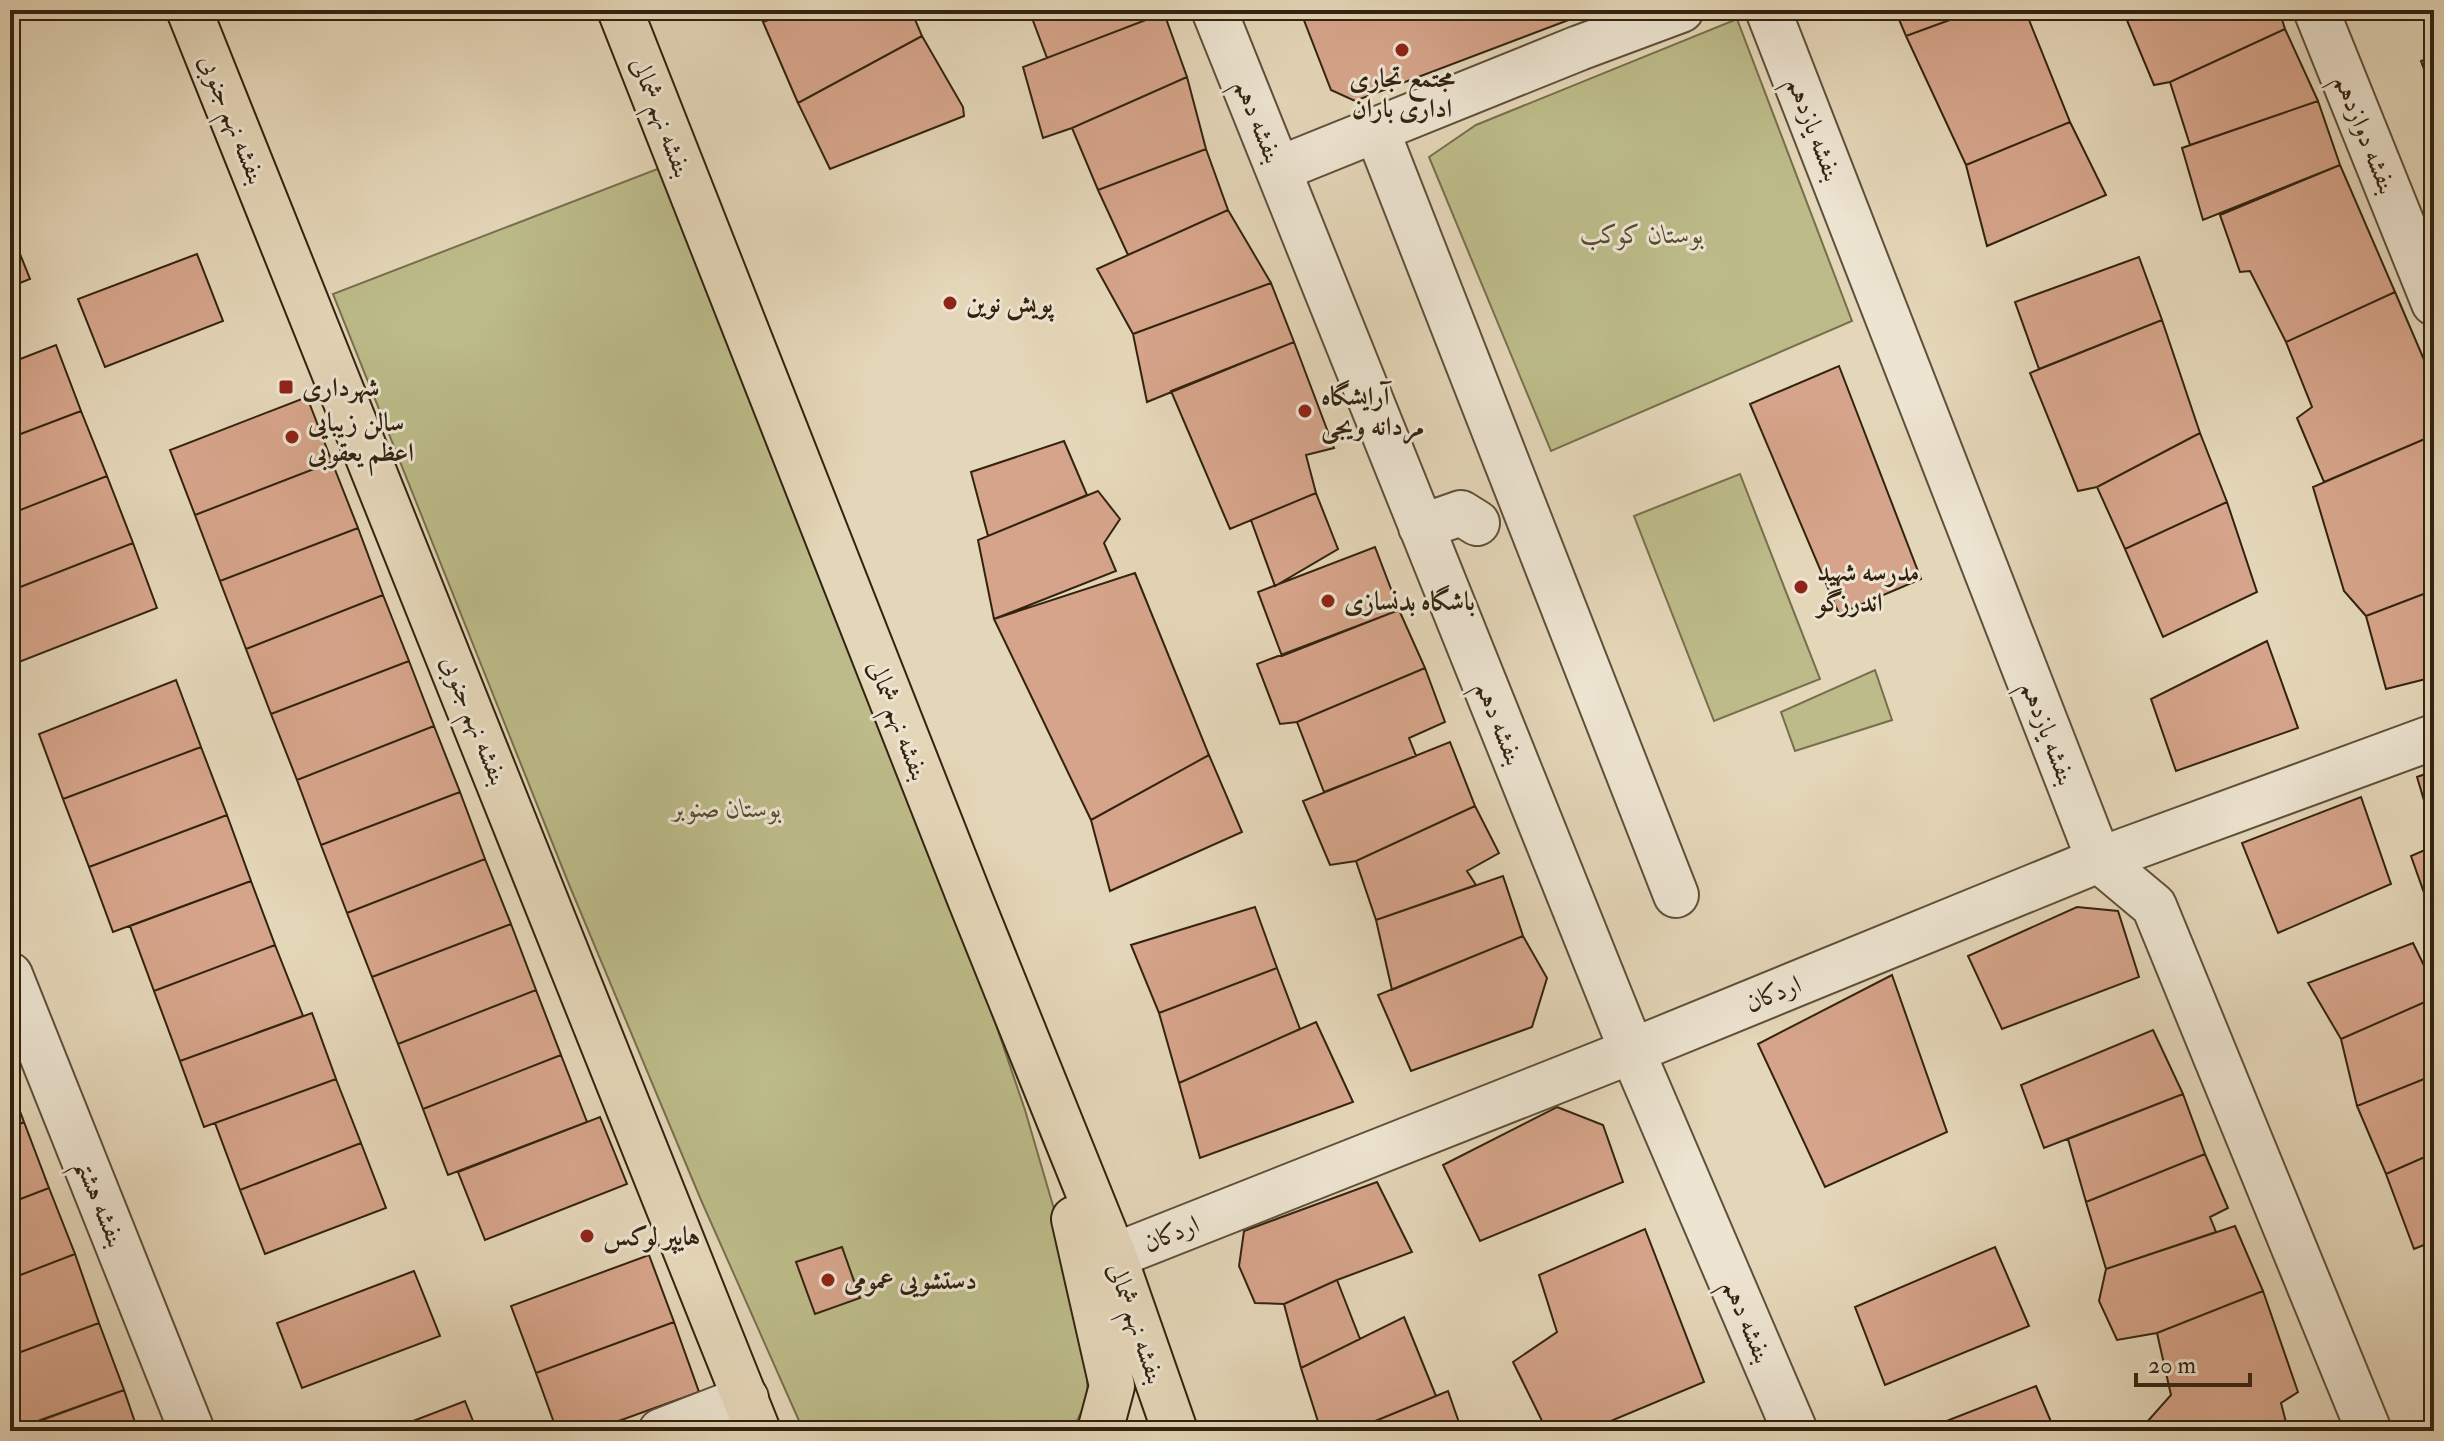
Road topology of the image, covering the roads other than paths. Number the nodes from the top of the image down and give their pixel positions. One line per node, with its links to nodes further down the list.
1 (189, 10): 19 (main road, بنفشه نهم جنوبی)
2 (620, 10): 15 (main road, بنفشه نهم شمالی)
3 (1214, 10): 8 (street, بنفشه دهم)
4 (1681, 10): 7 (street)
5 (1768, 10): 13 (street, بنفشه یازدهم)
6 (2316, 10): 9 (street, بنفشه دوازدهم)
7 (1377, 131): 8 (street); 14 (street)
8 (1279, 169): 11 (street, بنفشه دهم)
9 (2434, 303)
10 (1477, 523): 11 (street)
11 (1421, 527): 17 (street, بنفشه دهم)
12 (2434, 737): 13 (street, اردکان)
13 (2099, 860): 17 (street, اردکان); 27 (street, بنفشه یازدهم)
14 (1676, 895)
15 (970, 899): 18 (main road, بنفشه نهم شمالی); 24 (main road)
16 (10, 975): 21 (street, بنفشه هشتم)
17 (1632, 1051): 18 (street, اردکان); 26 (street, بنفشه دهم)
18 (1114, 1256): 25 (main road, بنفشه نهم شمالی)
19 (718, 1326): 20 (main road, بنفشه نهم جنوبی); 23 (main road)
20 (752, 1415): 22 (street)
21 (192, 1431)
22 (661, 1431)
23 (791, 1431)
24 (1100, 1431)
25 (1175, 1431)
26 (1795, 1431)
27 (2369, 1431)

